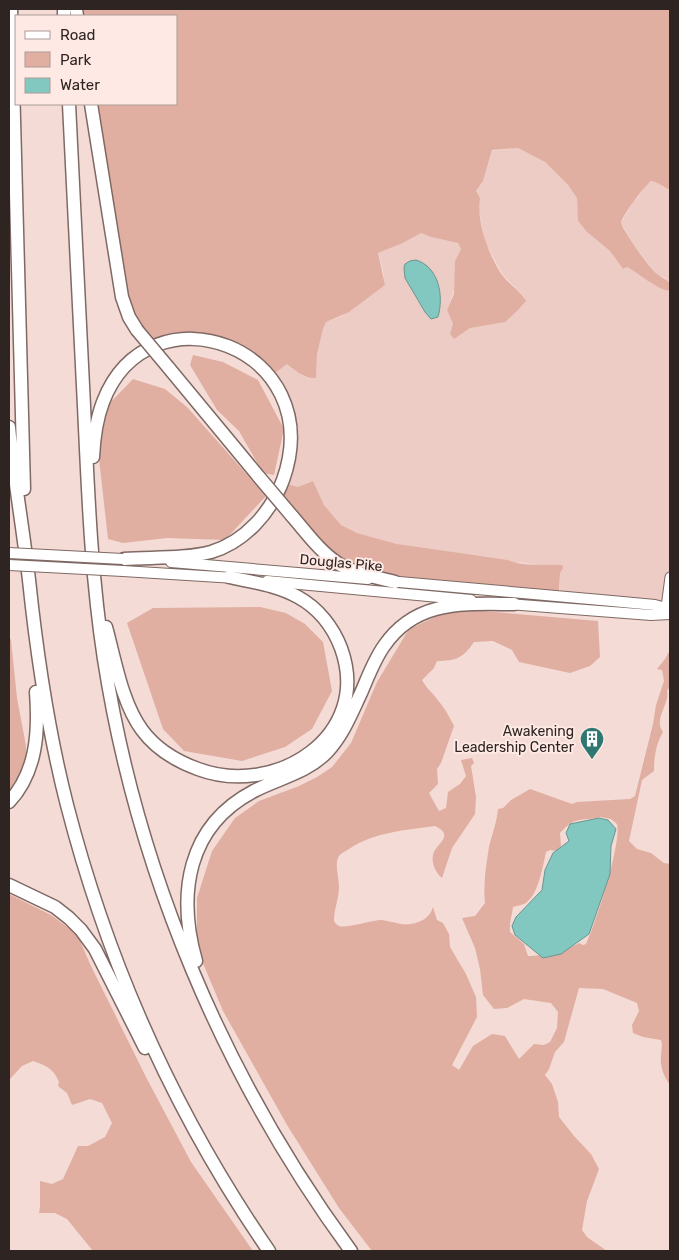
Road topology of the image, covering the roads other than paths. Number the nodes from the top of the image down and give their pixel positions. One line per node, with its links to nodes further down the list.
1 (11, 9): 2 (highway)
2 (13, 95): 5 (highway); 14 (highway)
3 (69, 105): 7 (highway)
4 (90, 105): 15 (highway, bridge)
5 (9, 142)
6 (9, 427): 14 (highway)
7 (90, 530): 9 (highway); 11 (highway)
8 (9, 554): 9 (main road, Douglas Pike, bridge)
9 (123, 563): 10 (main road, Douglas Pike, bridge); 12 (main road, Douglas Pike); 15 (main road, Douglas Pike)
10 (9, 565)
11 (93, 570): 12 (highway); 21 (highway)
12 (229, 577): 17 (main road, Douglas Pike)
13 (670, 577): 18 (street)
14 (28, 580): 16 (highway)
15 (395, 582): 18 (main road, Douglas Pike)
16 (31, 602): 19 (highway); 22 (highway)
17 (514, 604): 18 (main road, Douglas Pike); 21 (highway)
18 (669, 610)
19 (9, 802)
20 (9, 885): 22 (highway)
21 (209, 1009): 24 (highway)
22 (212, 1162): 23 (highway)
23 (269, 1251)
24 (351, 1251)

